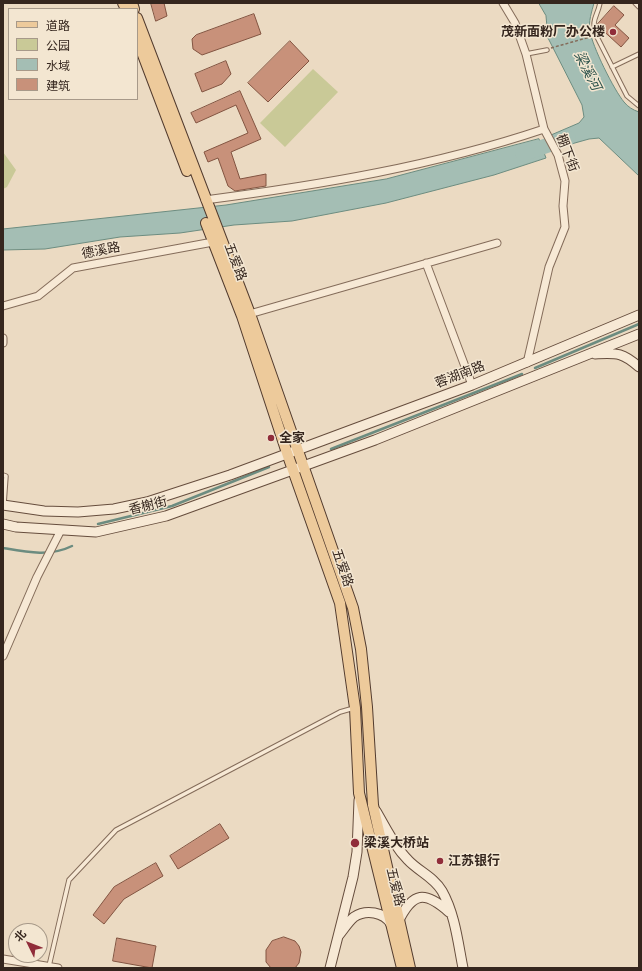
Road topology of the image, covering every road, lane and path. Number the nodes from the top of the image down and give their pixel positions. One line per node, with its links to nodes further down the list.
1 (503, 3): 10 (street, 棚下街)
2 (604, 3): 4 (lane)
3 (635, 3): 5 (lane)
4 (599, 5): 7 (lane)
5 (639, 7)
6 (138, 21): 15 (main road)
7 (596, 35): 9 (path); 12 (lane)
8 (138, 42): 15 (main road)
9 (546, 50): 10 (lane)
10 (526, 54): 14 (street, 棚下街)
11 (639, 54): 12 (lane)
12 (612, 67): 13 (lane)
13 (639, 106)
14 (544, 129): 15 (street); 26 (street, 棚下街)
15 (201, 200): 16 (main road, 五爱路)
16 (214, 236): 19 (street, 德溪路); 20 (main road, 五爱路)
17 (497, 242): 18 (street)
18 (426, 263): 20 (street); 29 (street)
19 (3, 306)
20 (246, 315): 30 (main road, 五爱路); 31 (main road, 五爱路)
21 (639, 315): 26 (main road, 蓉湖南路)
22 (639, 334): 25 (main road)
23 (3, 338): 24 (street)
24 (3, 343)
25 (590, 354): 27 (main road); 28 (main road)
26 (527, 363): 28 (main road); 29 (main road, 蓉湖南路)
27 (639, 367)
28 (532, 377): 32 (main road)
29 (472, 385): 30 (main road, 蓉湖南路)
30 (298, 449): 31 (main road, 蓉湖南路); 32 (main road, 五爱路)
31 (287, 453): 32 (main road, 五爱路); 34 (main road, 蓉湖南路)
32 (299, 468): 36 (main road, 香榭街); 38 (main road, 五爱路); 40 (main road, 五爱路)
33 (3, 475): 34 (lane)
34 (3, 505)
35 (3, 524): 36 (main road, 香榭街)
36 (61, 530): 37 (street)
37 (3, 656)
38 (355, 708): 39 (main road, 五爱路); 45 (lane)
39 (360, 793): 42 (main road, 五爱路); 43 (main road)
40 (373, 805): 41 (main road); 42 (main road, 五爱路)
41 (450, 913): 42 (main road); 50 (main road)
42 (395, 923): 43 (main road); 48 (main road); 49 (main road)
43 (336, 939): 47 (main road)
44 (3, 959): 45 (street)
45 (49, 966): 46 (street)
46 (58, 968)
47 (330, 968)
48 (402, 968)
49 (410, 968)
50 (463, 968)

